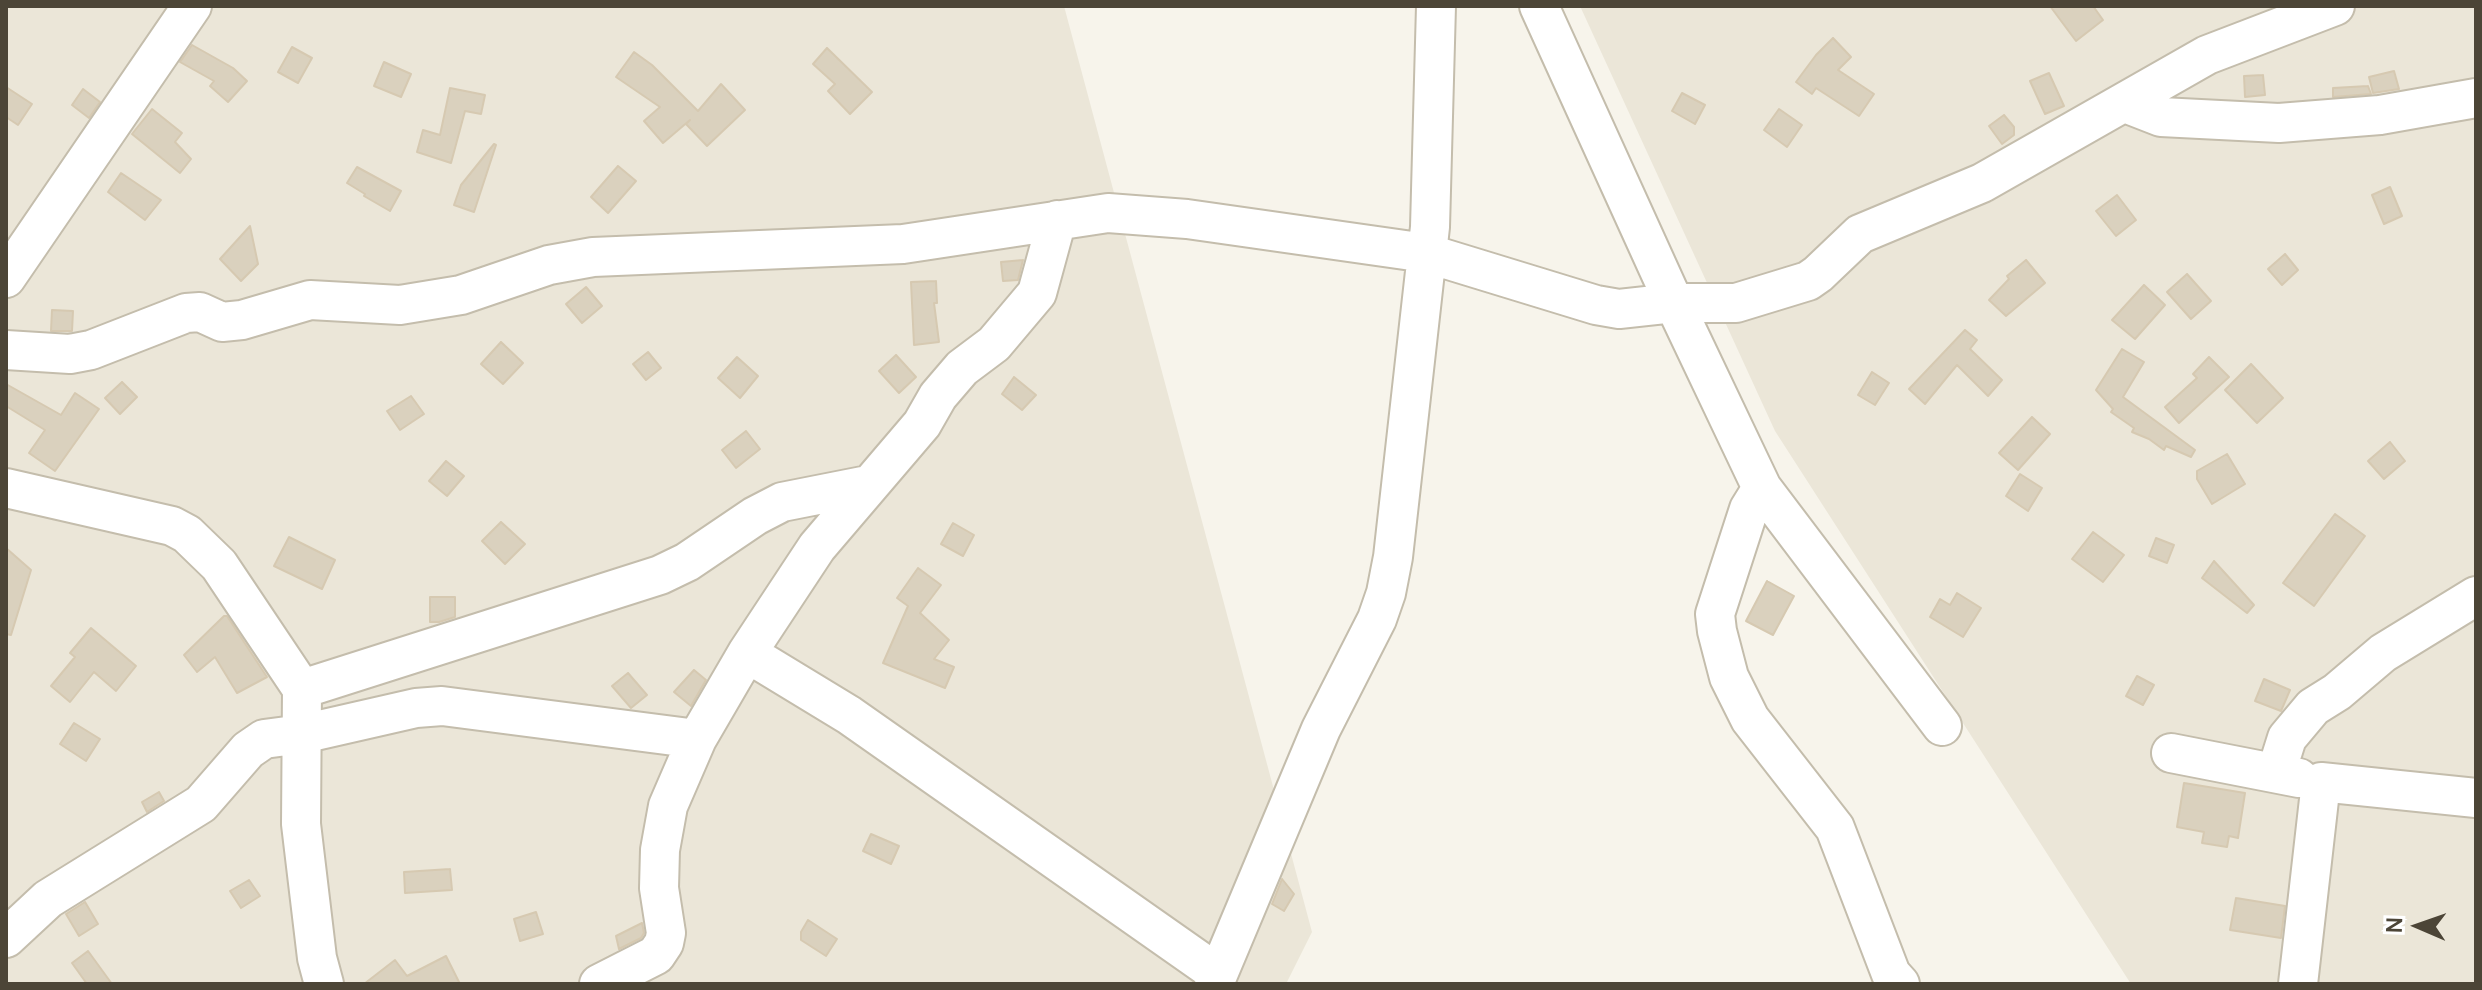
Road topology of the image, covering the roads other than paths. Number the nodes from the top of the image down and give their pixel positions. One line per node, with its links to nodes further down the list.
1 (192, 6): 9 (street)
2 (1436, 6): 8 (street)
3 (1539, 6): 10 (street)
4 (2335, 6): 6 (street)
5 (2476, 98): 6 (street)
6 (2125, 103): 10 (street)
7 (1057, 220): 8 (street); 11 (street); 12 (street)
8 (1426, 253): 10 (street); 26 (street)
9 (6, 278)
10 (1674, 303): 14 (street)
11 (6, 350)
12 (868, 485): 16 (street); 17 (street)
13 (6, 488): 17 (street)
14 (1762, 488): 18 (street); 29 (street)
15 (2476, 596): 22 (street)
16 (747, 653): 20 (street); 26 (street)
17 (302, 689): 19 (street)
18 (1942, 726)
19 (302, 734): 20 (street); 25 (street); 27 (street)
20 (697, 739): 28 (street)
21 (2171, 753): 22 (street)
22 (2276, 773): 23 (street)
23 (2321, 782): 24 (street); 30 (street)
24 (2476, 798)
25 (6, 938)
26 (1216, 979)
27 (324, 984)
28 (599, 984)
29 (1900, 984)
30 (2298, 984)

